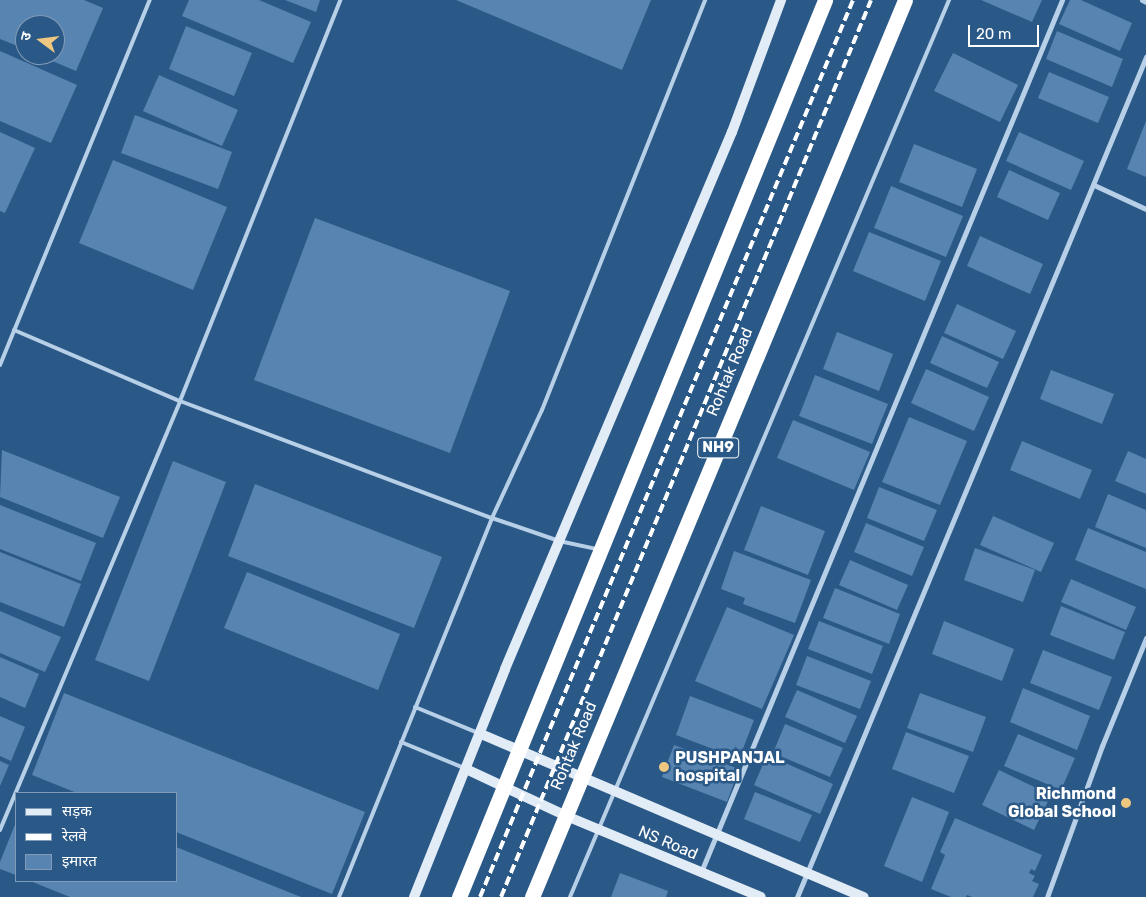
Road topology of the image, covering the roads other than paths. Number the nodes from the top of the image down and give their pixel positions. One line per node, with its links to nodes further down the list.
1 (150, 0): 14 (lane)
2 (340, 0): 16 (lane)
3 (705, 0): 17 (lane)
4 (781, 0): 18 (street)
5 (825, 0): 19 (highway)
6 (905, 0): 26 (highway, Rohtak Road / NH9)
7 (949, 0): 28 (lane)
8 (1062, 0): 34 (street)
9 (1142, 0): 10 (street)
10 (1146, 2)
11 (1146, 57): 12 (street)
12 (1094, 185): 13 (street); 36 (street)
13 (1146, 209)
14 (14, 330): 15 (lane); 16 (lane)
15 (0, 365)
16 (180, 401): 17 (lane); 29 (lane)
17 (492, 518): 18 (lane); 21 (lane)
18 (559, 541): 19 (lane); 22 (street)
19 (600, 550): 24 (highway)
20 (1146, 638): 45 (street)
21 (415, 707): 22 (lane); 23 (lane)
22 (480, 734): 24 (street); 25 (street)
23 (401, 742): 25 (lane); 37 (lane)
24 (520, 751): 26 (street); 27 (highway)
25 (466, 768): 27 (street, NS Road); 38 (street)
26 (580, 778): 28 (street); 31 (highway, Rohtak Road / NH9)
27 (504, 786): 31 (street, NS Road); 39 (highway)
28 (613, 791): 32 (lane); 34 (street)
29 (16, 792)
30 (15, 794): 33 (lane)
31 (564, 815): 32 (street, NS Road); 40 (highway, Rohtak Road / NH9)
32 (597, 829): 35 (street, NS Road); 41 (lane)
33 (0, 830)
34 (717, 834): 35 (street); 36 (street)
35 (700, 873): 42 (street, NS Road)
36 (809, 873): 43 (street); 44 (street)
37 (339, 897)
38 (414, 897)
39 (459, 897)
40 (532, 897)
41 (570, 897)
42 (761, 897)
43 (797, 897)
44 (864, 897)
45 (1047, 897)

